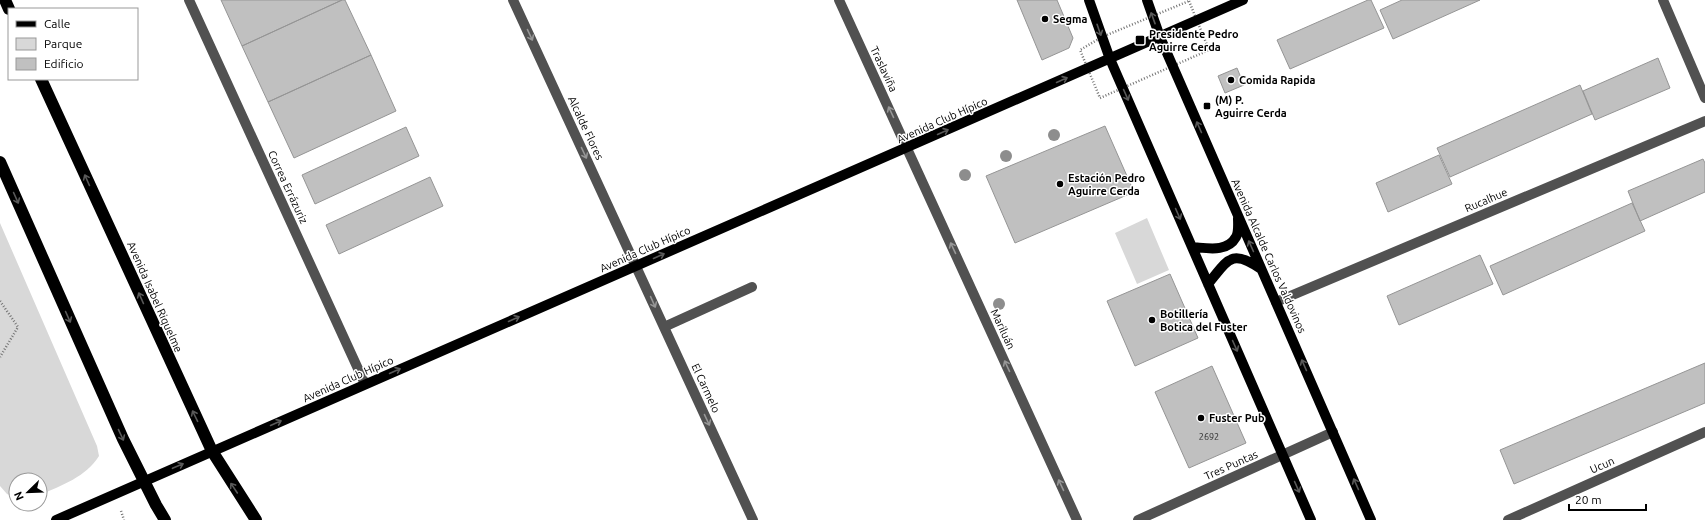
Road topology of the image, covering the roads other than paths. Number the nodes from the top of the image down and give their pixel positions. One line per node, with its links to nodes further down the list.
1 (189, 0): 23 (street, Correa Errázuriz)
2 (514, 0): 17 (street, Alcalde Flores, one-way to 17)
3 (839, 0): 13 (street, Traslaviña, one-way to 3)
4 (1089, 0): 9 (main road, one-way to 9)
5 (1147, 0): 8 (main road, Avenida Alcalde Carlos Valdovinos, one-way to 5)
6 (1243, 0): 8 (main road, Avenida Club Hípico)
7 (1663, 0): 11 (street)
8 (1160, 37): 9 (main road, Avenida Club Hípico); 15 (main road, Avenida Alcalde Carlos Valdovinos, one-way to 8)
9 (1110, 59): 13 (main road, Avenida Club Hípico, one-way to 9); 16 (main road, one-way to 16)
10 (41, 80): 26 (highway, Avenida Isabel Riquelme, one-way to 10)
11 (1705, 98)
12 (1705, 121): 21 (street, Rucalhue)
13 (907, 148): 17 (main road, Avenida Club Hípico, one-way to 13); 33 (street, Mariluán, one-way to 13)
14 (0, 162): 28 (highway, one-way to 28)
15 (1238, 216): 16 (main road); 18 (main road, Avenida Alcalde Carlos Valdovinos, one-way to 15)
16 (1192, 247): 19 (main road)
17 (637, 266): 22 (street, El Carmelo, one-way to 22); 23 (main road, Avenida Club Hípico, one-way to 17)
18 (1262, 269): 19 (main road); 21 (main road, Avenida Alcalde Carlos Valdovinos)
19 (1208, 284): 27 (main road, one-way to 27)
20 (752, 287): 22 (street)
21 (1276, 302): 24 (main road, Avenida Alcalde Carlos Valdovinos, one-way to 21)
22 (664, 327): 32 (street, El Carmelo, one-way to 32)
23 (365, 384): 26 (main road, Avenida Club Hípico, one-way to 23)
24 (1333, 432): 27 (street, Tres Puntas); 36 (main road, Avenida Alcalde Carlos Valdovinos, one-way to 24)
25 (1705, 432): 37 (street, Ucun)
26 (212, 451): 28 (main road, Avenida Club Hípico, one-way to 26); 31 (highway, Avenida Isabel Riquelme, one-way to 26)
27 (1282, 455): 34 (street, Tres Puntas); 35 (main road, one-way to 35)
28 (144, 481): 29 (main road, Avenida Club Hípico); 30 (highway)
29 (56, 520)
30 (166, 520)
31 (256, 520)
32 (753, 520)
33 (1077, 520)
34 (1138, 520)
35 (1311, 520)
36 (1371, 520)
37 (1508, 520)

